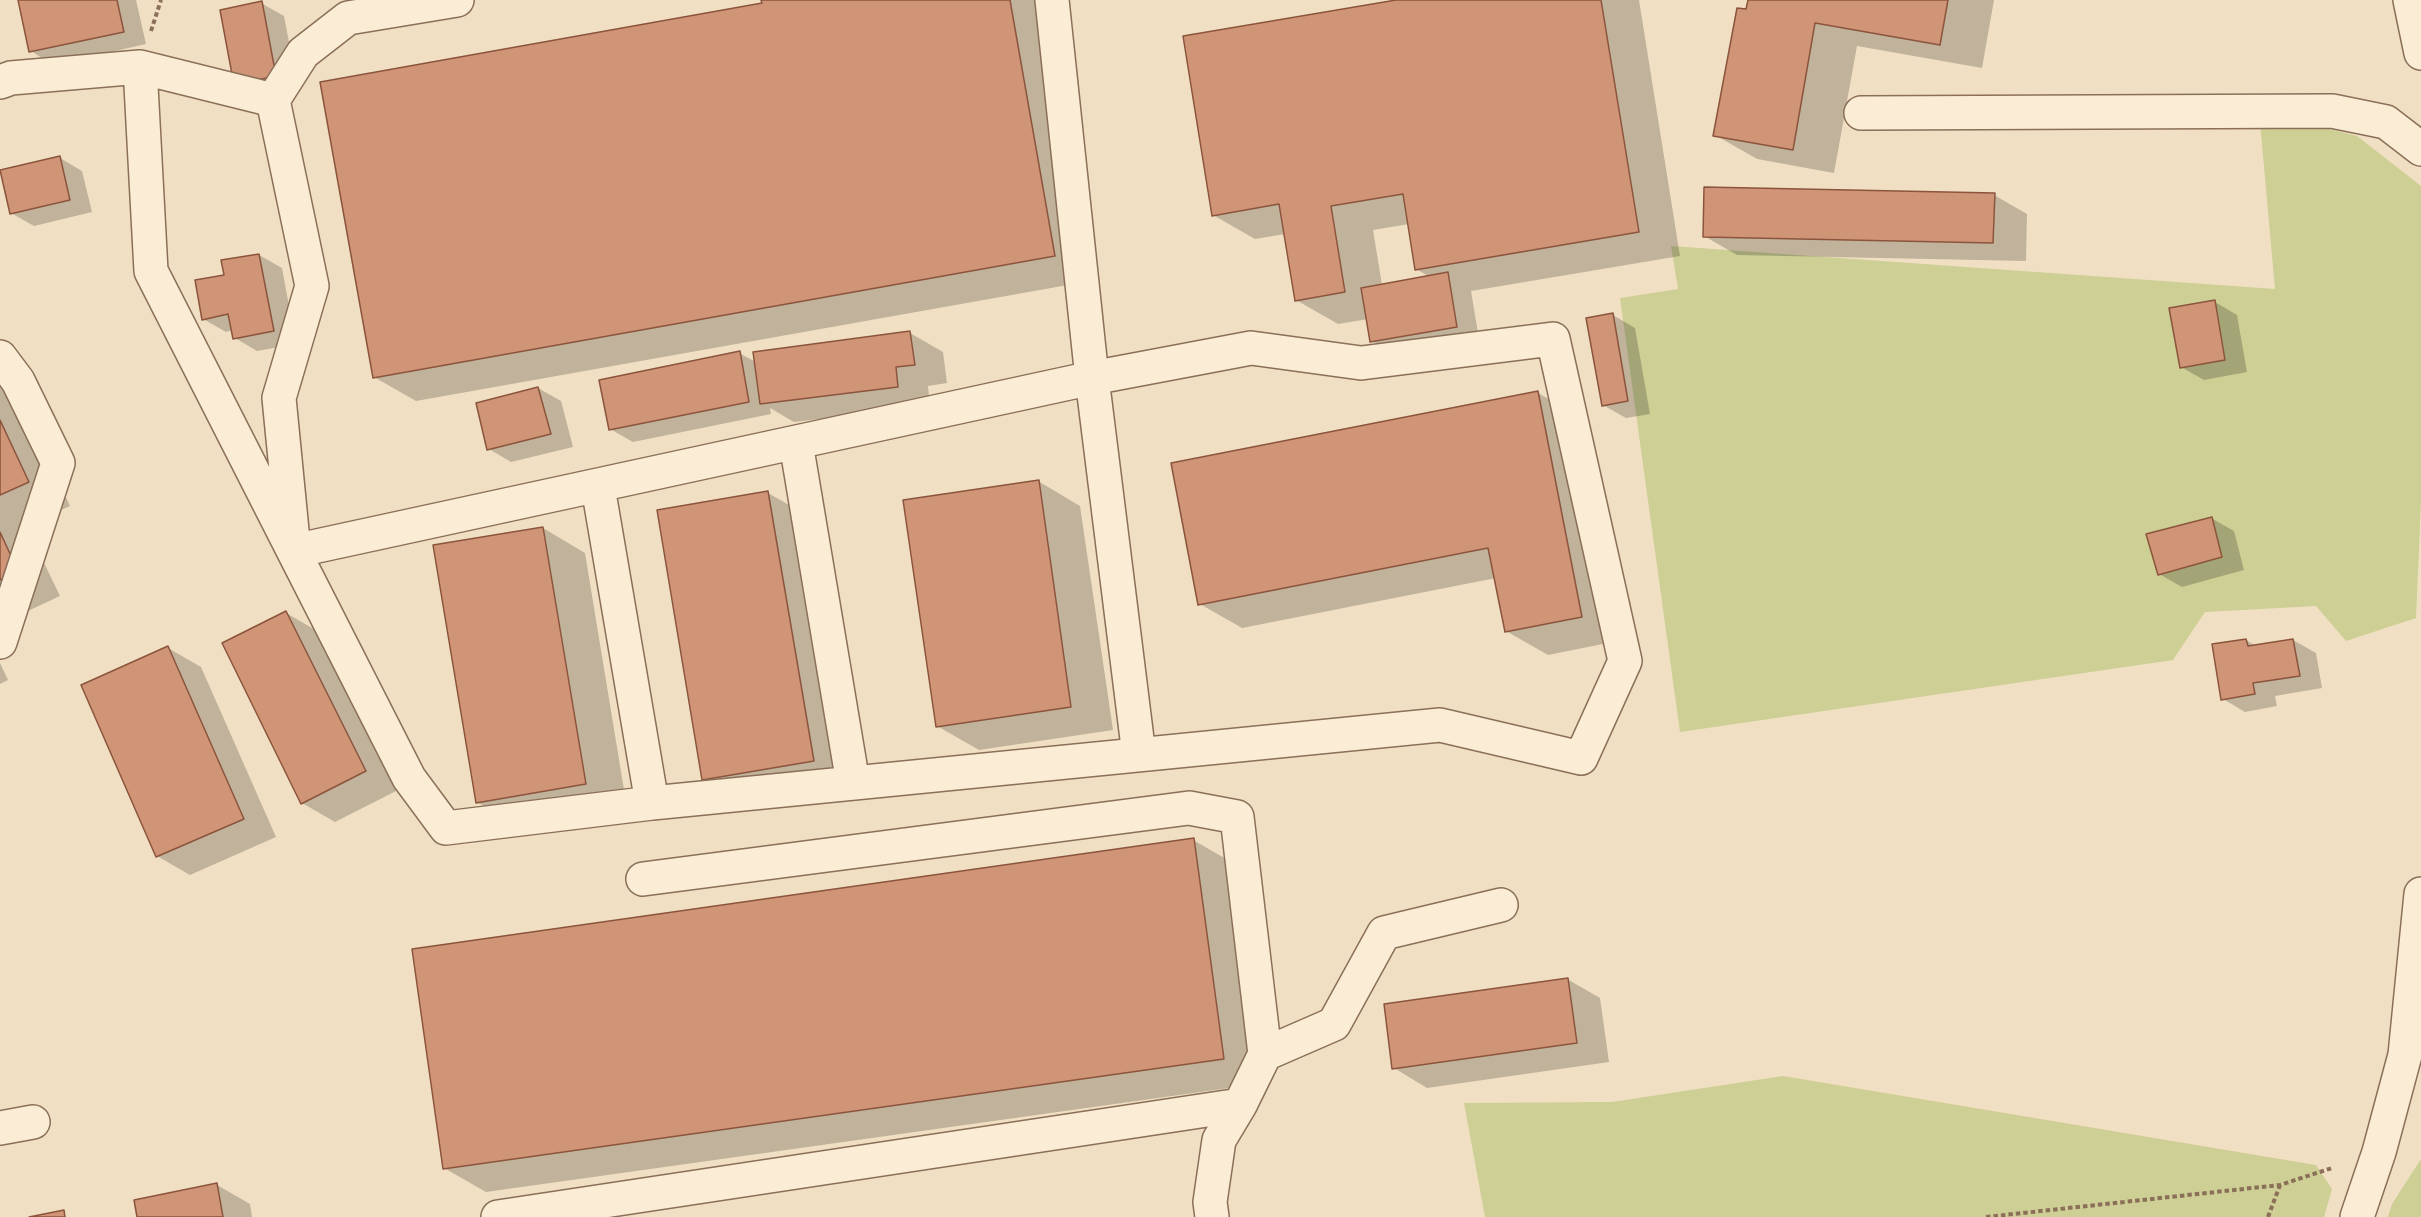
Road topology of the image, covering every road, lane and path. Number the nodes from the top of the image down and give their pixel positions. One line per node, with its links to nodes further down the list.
1 (457, 0): 7 (street)
2 (1052, 0): 11 (street)
3 (2410, 0): 4 (street)
4 (2421, 53)
5 (140, 67): 6 (street); 7 (street); 14 (street)
6 (0, 82)
7 (273, 100): 14 (street)
8 (1861, 113): 9 (street)
9 (2421, 149)
10 (0, 357): 15 (street)
11 (1092, 378): 12 (street); 16 (street); 16 (street)
12 (796, 442): 13 (street); 17 (street)
13 (598, 486): 14 (street); 18 (street)
14 (294, 551): 18 (street)
15 (0, 642)
16 (1138, 755): 17 (street)
17 (853, 783): 18 (street)
18 (652, 803)
19 (643, 879): 22 (street)
20 (2421, 894): 23 (street)
21 (1501, 905): 22 (street)
22 (1265, 1054): 24 (street)
23 (2413, 1056): 27 (street)
24 (1240, 1105): 29 (street); 30 (street)
25 (33, 1122): 26 (street)
26 (0, 1128)
27 (2379, 1152): 28 (path); 33 (street)
28 (2280, 1185): 31 (path); 32 (path)
29 (498, 1217)
30 (1212, 1217)
31 (1986, 1217)
32 (2268, 1217)
33 (2357, 1217)

